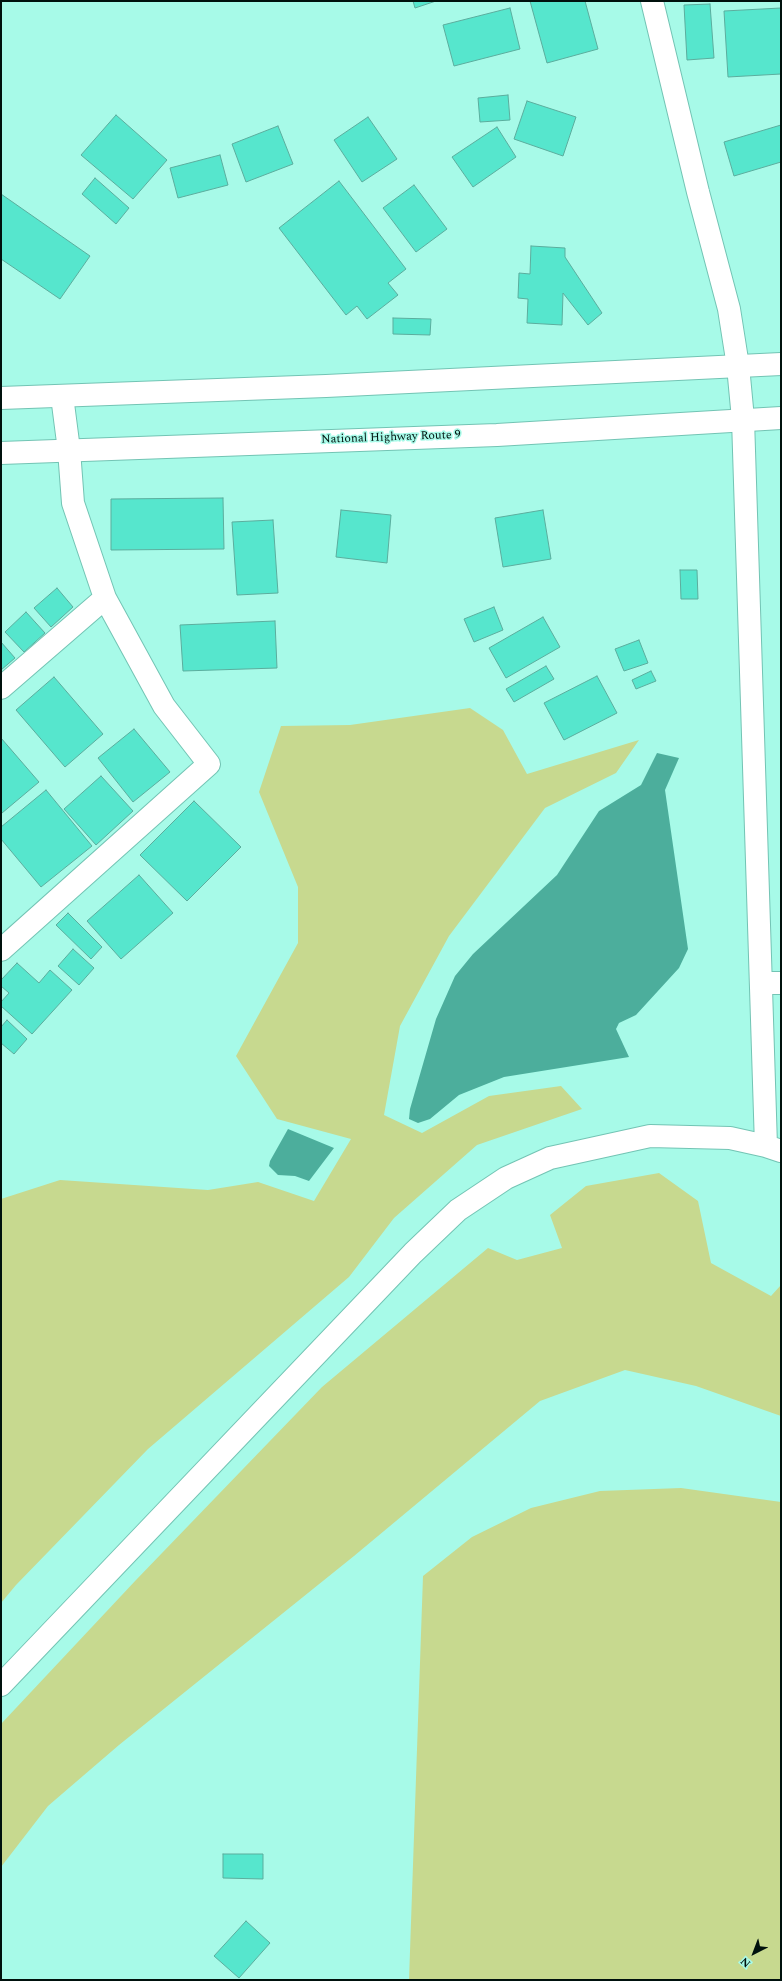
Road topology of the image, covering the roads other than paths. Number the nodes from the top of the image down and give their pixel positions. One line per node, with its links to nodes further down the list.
1 (652, 1): 3 (main road)
2 (781, 364): 3 (main road)
3 (738, 366): 4 (main road); 7 (main road)
4 (62, 396): 5 (main road); 8 (main road)
5 (1, 398)
6 (781, 418): 7 (main road, National Highway Route 9)
7 (743, 420): 8 (main road, National Highway Route 9); 13 (main road)
8 (69, 450): 9 (main road, National Highway Route 9); 10 (main road)
9 (1, 453)
10 (105, 598): 11 (main road); 12 (main road)
11 (1, 688)
12 (1, 950)
13 (771, 983): 14 (main road)
14 (774, 1148): 15 (main road)
15 (1, 1685)

